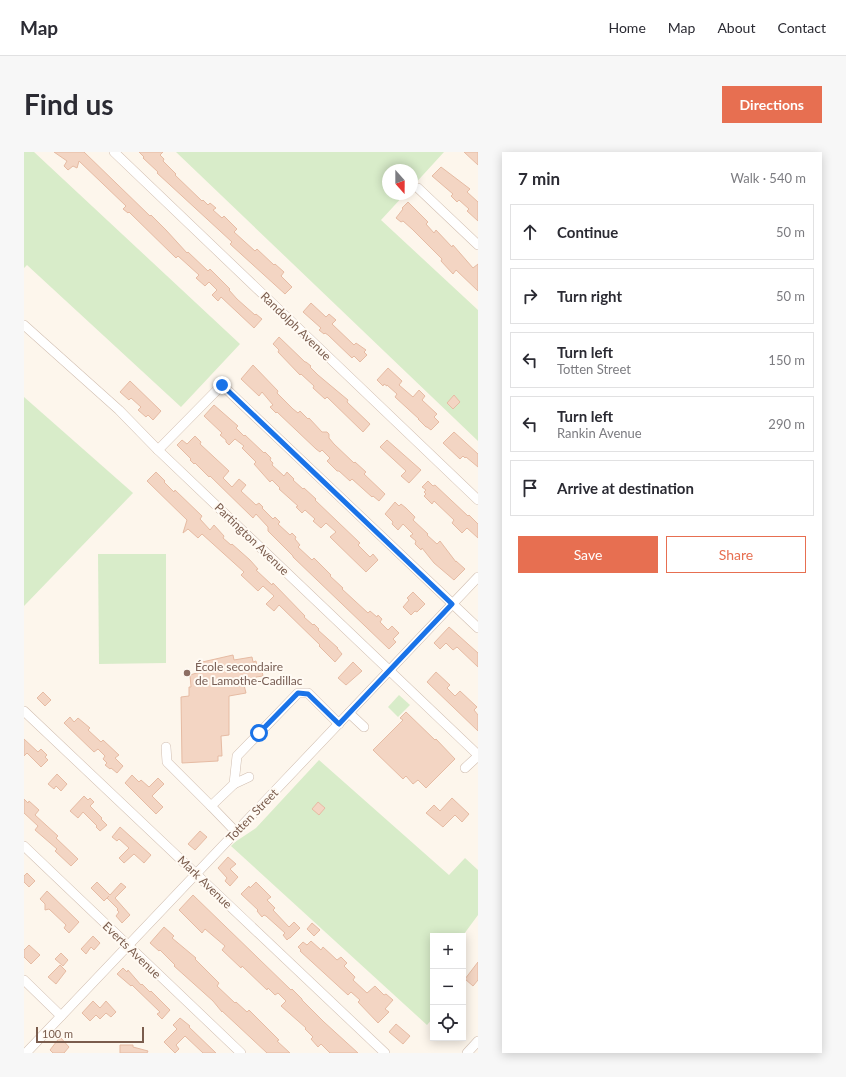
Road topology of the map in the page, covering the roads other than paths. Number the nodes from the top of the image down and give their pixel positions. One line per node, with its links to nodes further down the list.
1 (114, 152): 6 (street, Randolph Avenue)
2 (418, 188): 3 (street)
3 (478, 245)
4 (24, 325): 5 (street, Partington Avenue)
5 (158, 450): 8 (street); 10 (street, Partington Avenue)
6 (478, 500)
7 (478, 577): 8 (street, Totten Street)
8 (452, 604): 9 (street); 10 (street, Totten Street)
9 (478, 628)
10 (389, 670): 12 (street, Totten Street); 16 (street, Partington Avenue)
11 (24, 711): 23 (street, Mark Avenue)
12 (349, 713): 13 (street, Totten Street); 14 (street)
13 (339, 724): 19 (street); 21 (street, Totten Street)
14 (364, 727)
15 (166, 747): 20 (street)
16 (478, 755): 17 (street)
17 (465, 768)
18 (249, 777): 19 (street)
19 (234, 784): 20 (street)
20 (211, 806): 21 (street)
21 (236, 832): 23 (street, Totten Street)
22 (24, 846): 24 (street, Everts Avenue)
23 (196, 874): 24 (street, Totten Street); 30 (street, Mark Avenue)
24 (128, 946): 26 (street, Totten Street); 29 (street, Everts Avenue)
25 (24, 980): 26 (street)
26 (61, 1016): 28 (street, Totten Street)
27 (478, 1041): 31 (street)
28 (26, 1053)
29 (241, 1053)
30 (384, 1053)
31 (466, 1053)

